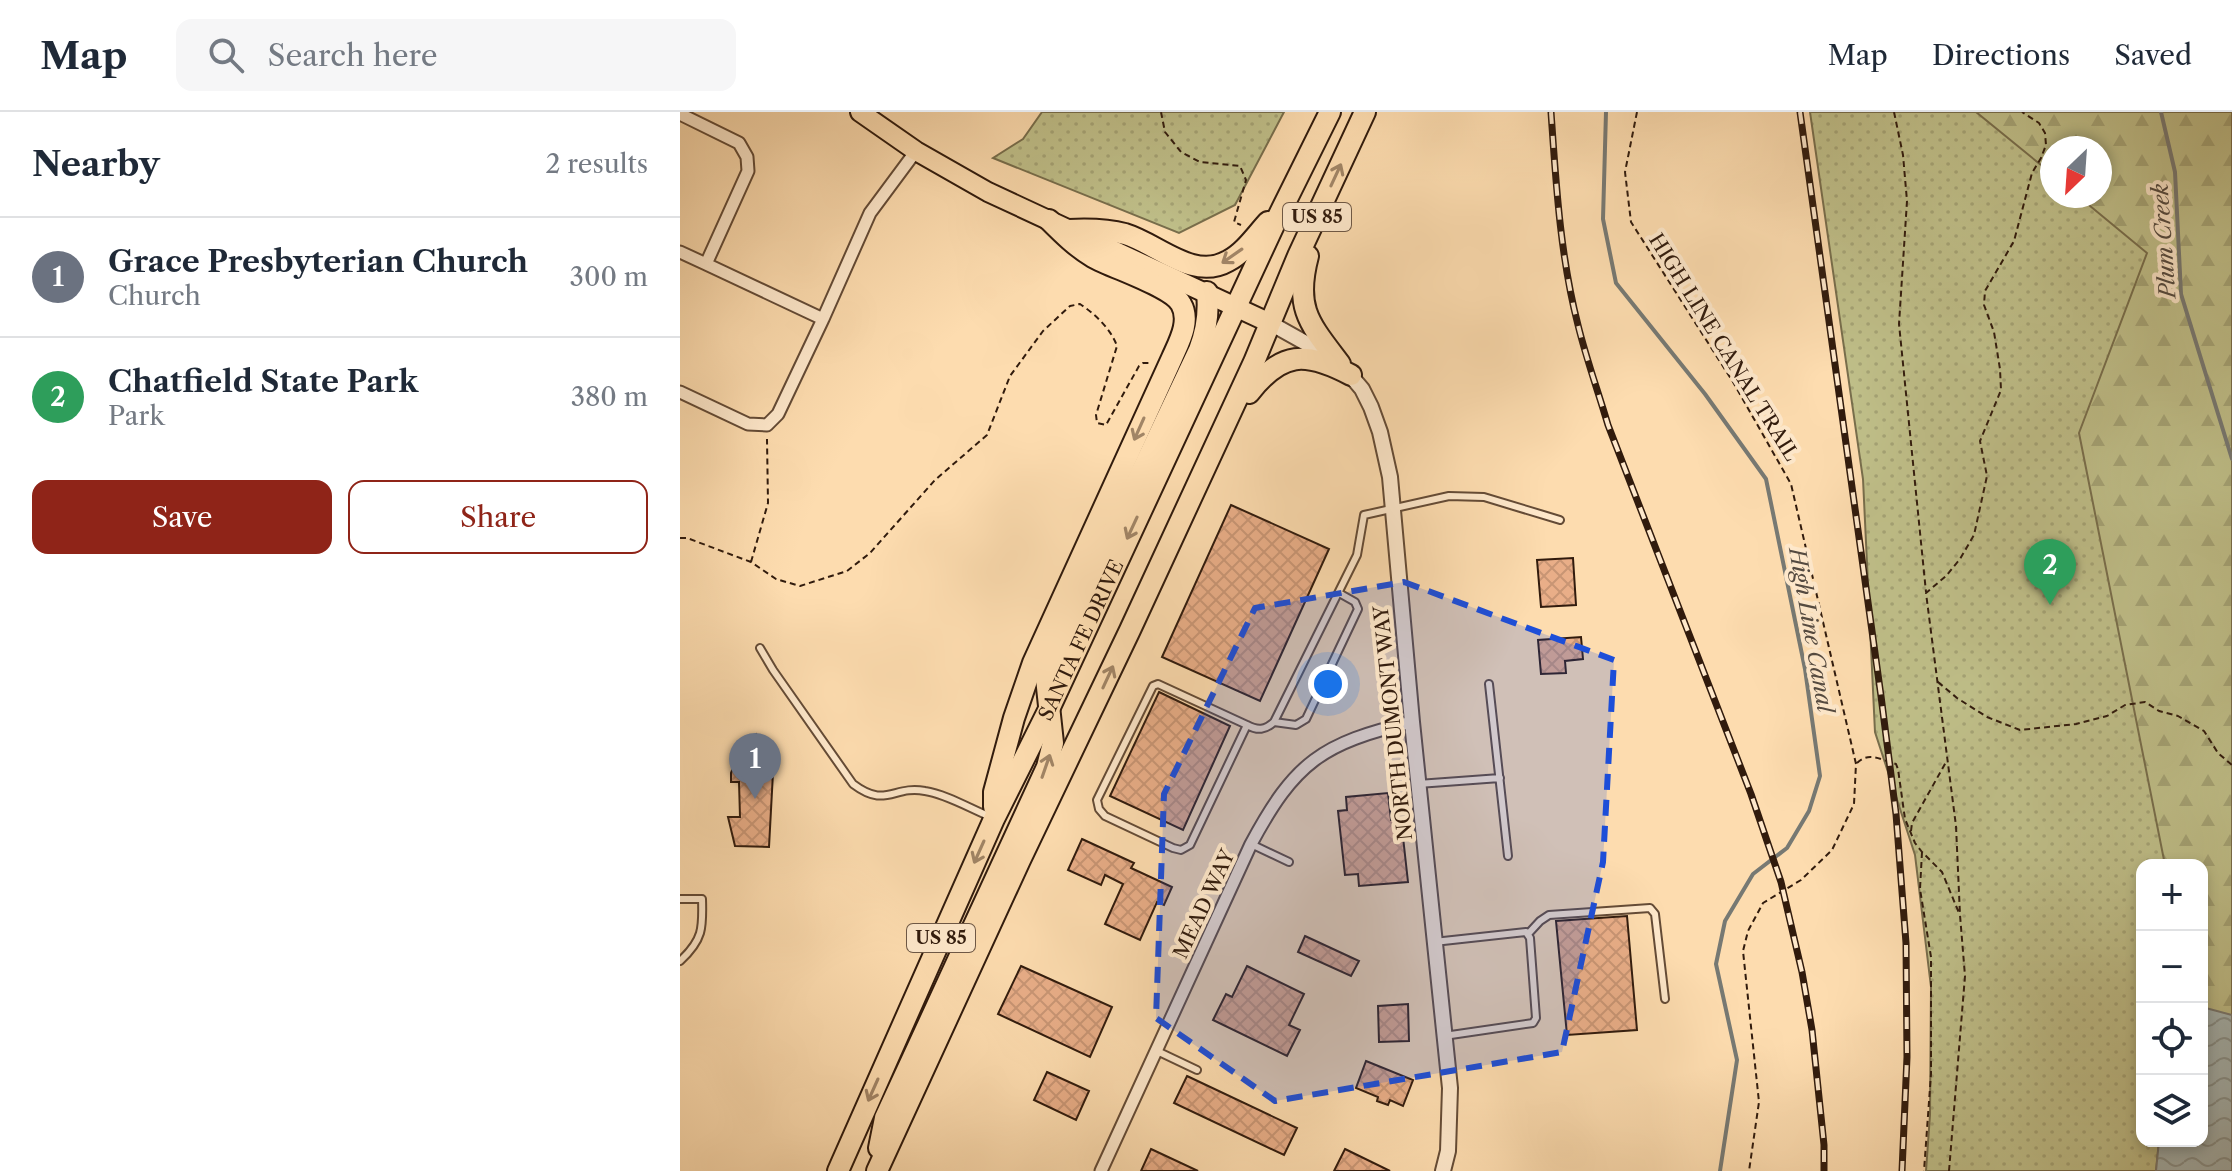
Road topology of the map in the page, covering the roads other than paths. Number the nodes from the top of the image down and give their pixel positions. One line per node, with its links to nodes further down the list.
1 (860, 112): 5 (main road)
2 (1330, 112): 6 (highway, SANTA FE DRIVE / US 85)
3 (1365, 112): 7 (highway, SANTA FE DRIVE / US 85, one-way to 3)
4 (680, 114): 11 (street)
5 (916, 151): 8 (main road); 14 (street)
6 (1286, 201): 9 (highway, one-way to 9); 13 (highway, SANTA FE DRIVE / US 85)
7 (1320, 209): 15 (highway, SANTA FE DRIVE / US 85); 16 (highway)
8 (1049, 220): 9 (main road); 30 (highway, one-way to 30)
9 (1069, 230): 12 (main road)
10 (680, 252): 11 (street)
11 (706, 264): 14 (street)
12 (1207, 292): 13 (main road); 24 (highway)
13 (1236, 306): 15 (main road); 24 (highway, SANTA FE DRIVE / US 85, one-way to 24)
14 (823, 319): 17 (street)
15 (1270, 323): 16 (street, NORTH DUMONT WAY); 18 (highway, SANTA FE DRIVE / US 85)
16 (1346, 370): 18 (highway); 19 (street, NORTH DUMONT WAY)
17 (680, 392)
18 (1226, 421): 43 (highway, SANTA FE DRIVE / US 85, one-way to 18)
19 (1393, 509): 20 (lane); 21 (lane); 26 (street, NORTH DUMONT WAY)
20 (1560, 520)
21 (1339, 593): 25 (lane); 25 (lane)
22 (760, 648): 30 (lane)
23 (1489, 684): 28 (lane)
24 (1050, 707): 30 (highway, SANTA FE DRIVE / US 85); 43 (highway, one-way to 24)
25 (1274, 722): 27 (lane)
26 (1412, 722): 29 (street, NORTH DUMONT WAY); 31 (street, MEAD WAY)
27 (1247, 725): 27 (lane)
28 (1500, 778): 29 (lane); 32 (lane)
29 (1418, 784): 36 (street, NORTH DUMONT WAY)
30 (994, 819): 42 (highway, SANTA FE DRIVE / US 85, one-way to 42)
31 (1251, 844): 33 (lane); 40 (street, MEAD WAY)
32 (1508, 856)
33 (1289, 862)
34 (680, 899): 37 (lane)
35 (1528, 934): 36 (lane); 38 (lane); 39 (lane)
36 (1434, 942): 39 (street, NORTH DUMONT WAY)
37 (680, 961)
38 (1665, 999)
39 (1444, 1036): 45 (street, NORTH DUMONT WAY)
40 (1157, 1050): 41 (lane); 44 (street, MEAD WAY)
41 (1197, 1070)
42 (838, 1171)
43 (875, 1171)
44 (1101, 1171)
45 (1443, 1171)

